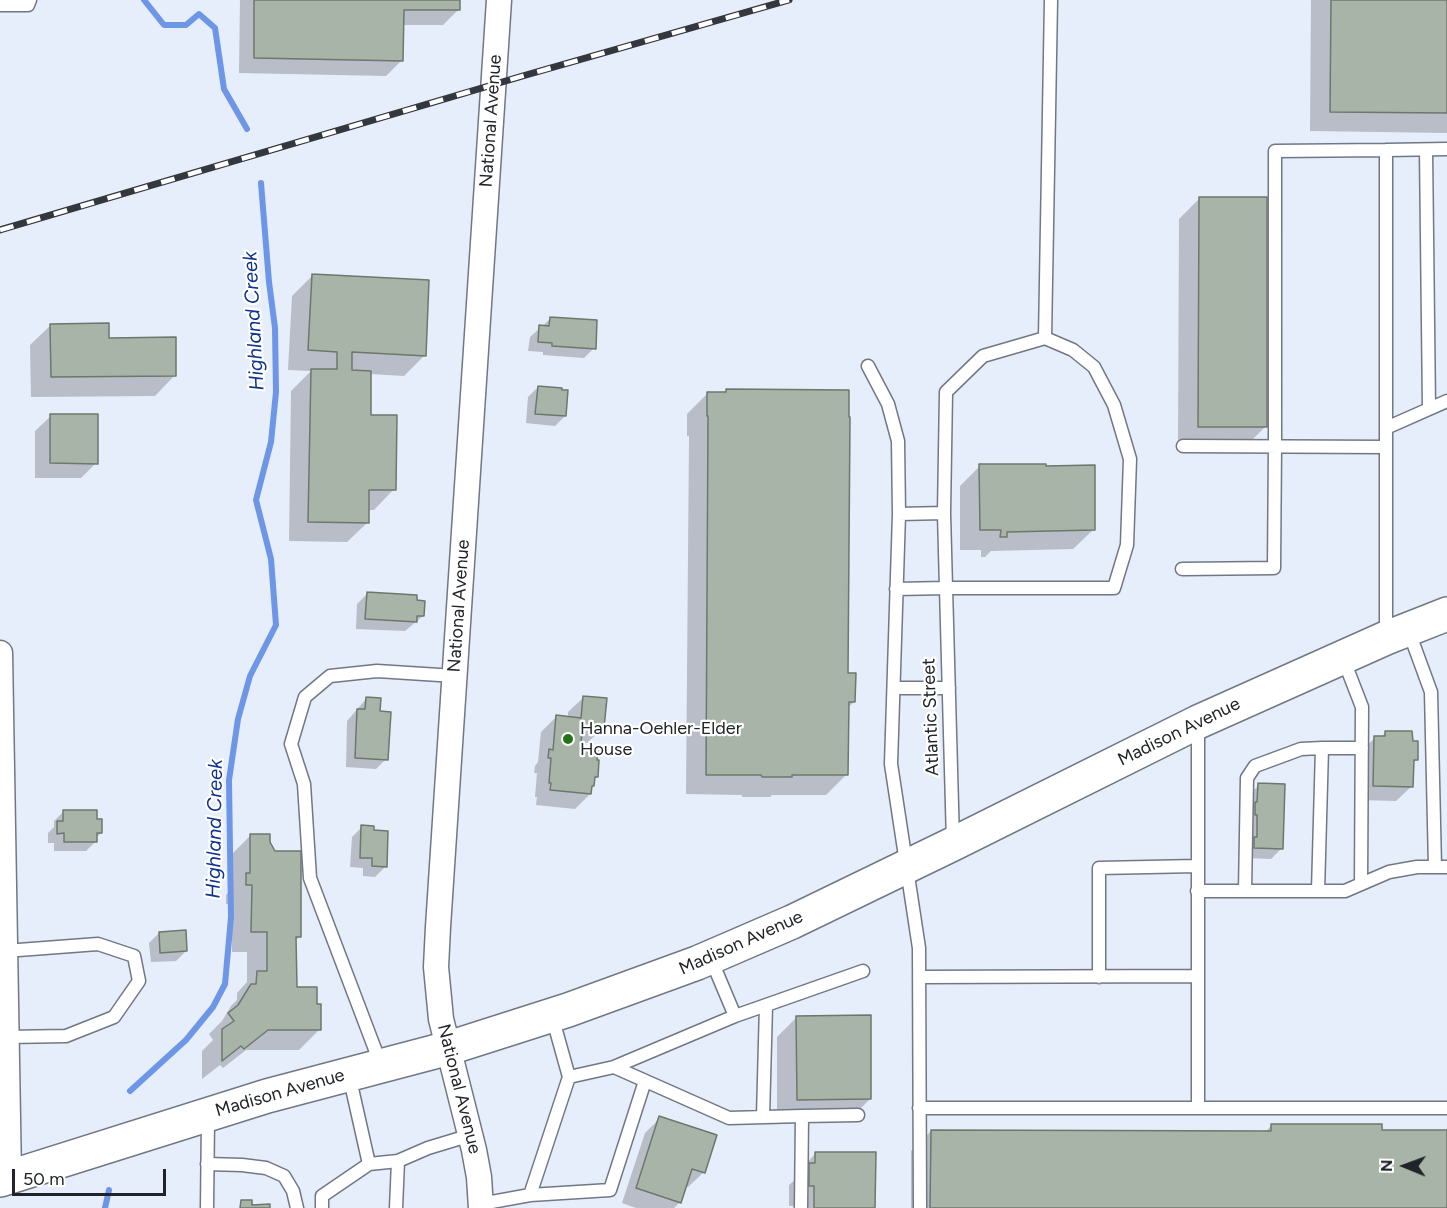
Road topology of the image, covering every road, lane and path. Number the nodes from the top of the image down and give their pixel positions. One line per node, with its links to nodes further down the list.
1 (30, 0): 4 (lane)
2 (499, 0): 25 (street, National Avenue)
3 (1051, 0): 8 (lane)
4 (0, 5)
5 (1447, 149): 7 (lane)
6 (1386, 150): 7 (lane); 12 (lane); 14 (lane)
7 (1426, 150): 11 (lane)
8 (1045, 338): 16 (lane, Atlantic Street); 19 (lane)
9 (868, 366): 17 (lane)
10 (1447, 401): 11 (lane)
11 (1429, 409): 12 (lane)
12 (1386, 428): 15 (lane)
13 (1183, 446): 14 (lane)
14 (1275, 446): 15 (lane); 18 (lane)
15 (1386, 447): 22 (lane)
16 (944, 513): 17 (lane); 19 (lane, Atlantic Street)
17 (899, 514): 20 (lane)
18 (1182, 569)
19 (946, 588): 20 (lane); 27 (lane, Atlantic Street)
20 (896, 589): 26 (lane)
21 (1447, 614): 22 (main road, Madison Avenue)
22 (1397, 634): 24 (main road, Madison Avenue); 34 (lane)
23 (0, 653): 39 (street)
24 (1343, 657): 28 (main road, Madison Avenue); 30 (lane)
25 (454, 676): 49 (street, National Avenue); 50 (lane)
26 (894, 688): 27 (lane); 32 (lane)
27 (949, 688): 31 (lane, Atlantic Street)
28 (1198, 722): 31 (main road, Madison Avenue); 33 (lane)
29 (1322, 748): 30 (lane); 37 (lane); 38 (lane)
30 (1362, 748): 35 (lane)
31 (953, 844): 32 (main road, Madison Avenue)
32 (908, 866): 40 (main road, Madison Avenue); 44 (lane)
33 (1197, 866): 36 (lane); 42 (lane)
34 (1441, 867): 35 (lane)
35 (1361, 884): 38 (lane)
36 (1197, 891): 37 (lane); 43 (lane)
37 (1245, 891): 38 (lane)
38 (1318, 891)
39 (5, 951): 48 (street); 48 (lane)
40 (710, 958): 46 (main road, Madison Avenue); 47 (lane)
41 (863, 971): 45 (lane)
42 (1099, 976): 43 (lane); 44 (lane)
43 (1198, 976): 56 (lane)
44 (919, 977): 55 (lane)
45 (766, 1005): 47 (lane); 61 (lane)
46 (552, 1015): 49 (main road, Madison Avenue); 53 (lane)
47 (735, 1016): 51 (lane)
48 (7, 1037): 66 (street)
49 (449, 1048): 50 (main road, Madison Avenue); 62 (street, National Avenue)
50 (381, 1066): 52 (main road, Madison Avenue)
51 (614, 1067): 53 (lane); 54 (lane)
52 (349, 1074): 58 (main road, Madison Avenue); 65 (lane)
53 (568, 1077): 67 (lane)
54 (645, 1081): 61 (lane); 67 (lane)
55 (920, 1108): 56 (lane); 74 (lane)
56 (1198, 1108): 57 (lane)
57 (1447, 1108)
58 (208, 1114): 64 (lane); 66 (main road, Madison Avenue)
59 (858, 1115): 60 (lane)
60 (802, 1116): 61 (lane); 73 (lane)
61 (763, 1117)
62 (471, 1135): 63 (lane); 68 (street, National Avenue)
63 (398, 1161): 65 (lane); 72 (lane)
64 (207, 1164): 69 (lane); 70 (lane)
65 (369, 1164): 71 (lane)
66 (4, 1178)
67 (530, 1195): 68 (lane)
68 (481, 1206)
69 (207, 1208)
70 (297, 1208)
71 (322, 1208)
72 (396, 1208)
73 (801, 1208)
74 (920, 1208)

